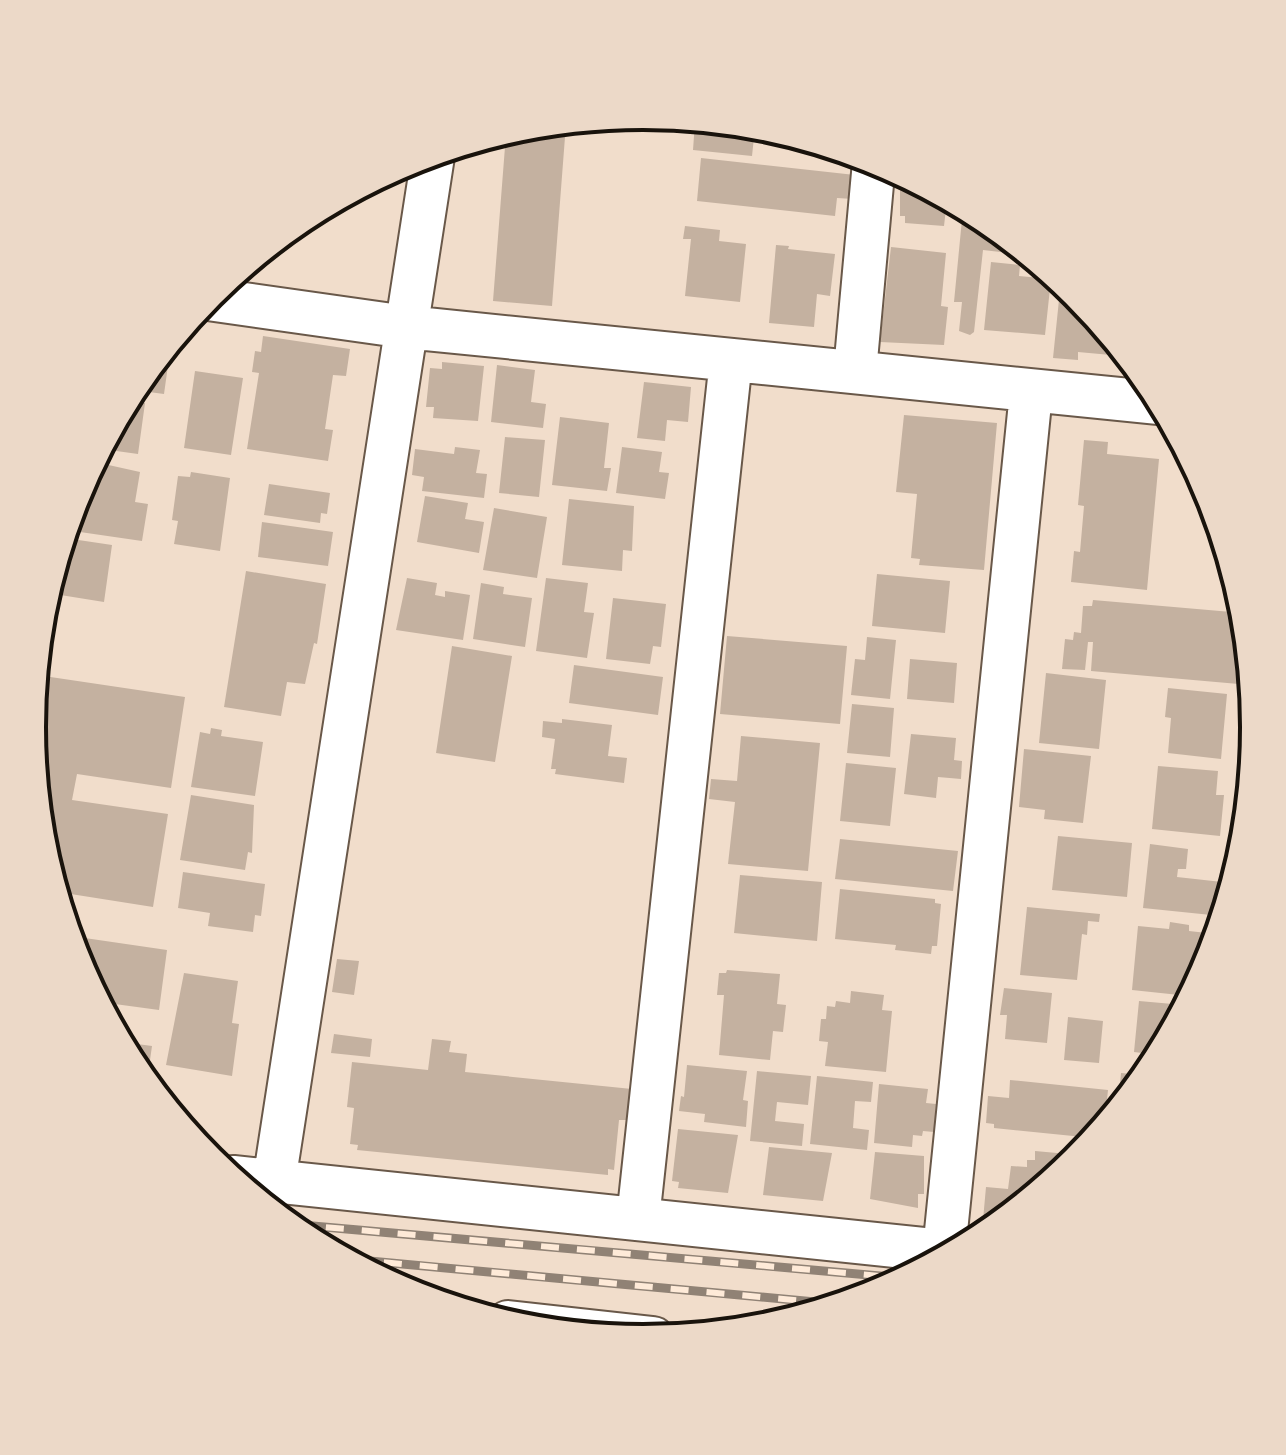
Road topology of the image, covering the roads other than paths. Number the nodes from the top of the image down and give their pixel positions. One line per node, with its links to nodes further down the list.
1 (431, 170): 4 (street)
2 (873, 177): 6 (street)
3 (225, 301): 4 (street)
4 (406, 327): 5 (street); 10 (street)
5 (731, 360): 6 (street); 11 (street)
6 (855, 371): 7 (street)
7 (1031, 393): 8 (street); 12 (street)
8 (1143, 402)
9 (253, 1179): 10 (street)
10 (274, 1182): 11 (street)
11 (638, 1219): 13 (street)
12 (949, 1240)
13 (931, 1250)

